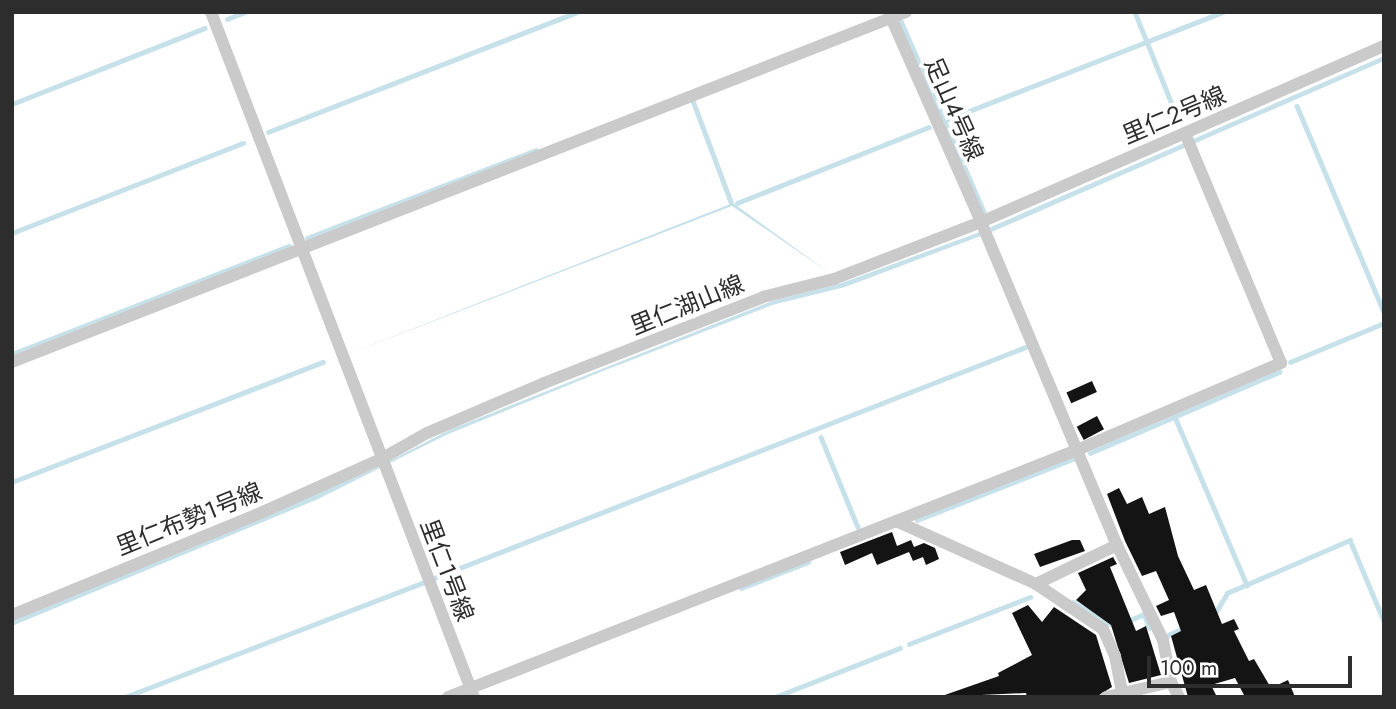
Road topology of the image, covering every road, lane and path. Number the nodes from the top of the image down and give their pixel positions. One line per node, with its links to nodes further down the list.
1 (211, 12): 7 (street)
2 (906, 12): 3 (street)
3 (890, 15): 6 (street, 足山4号線); 7 (street)
4 (1384, 46): 5 (street, 里仁2号線)
5 (1185, 133): 6 (street, 里仁2号線); 9 (street)
6 (981, 222): 9 (street); 10 (street, 里仁湖山線)
7 (301, 249): 8 (street); 10 (street)
8 (12, 362)
9 (1077, 450): 11 (street); 12 (street)
10 (381, 459): 14 (street, 里仁布勢1号線); 17 (street, 里仁1号線)
11 (896, 521): 13 (street); 17 (street)
12 (1117, 545): 13 (street); 15 (street)
13 (1036, 584): 16 (street)
14 (12, 615)
15 (1171, 682): 16 (street); 20 (street)
16 (1122, 691): 19 (street)
17 (472, 692): 18 (street)
18 (447, 697)
19 (1106, 697)
20 (1179, 697)

